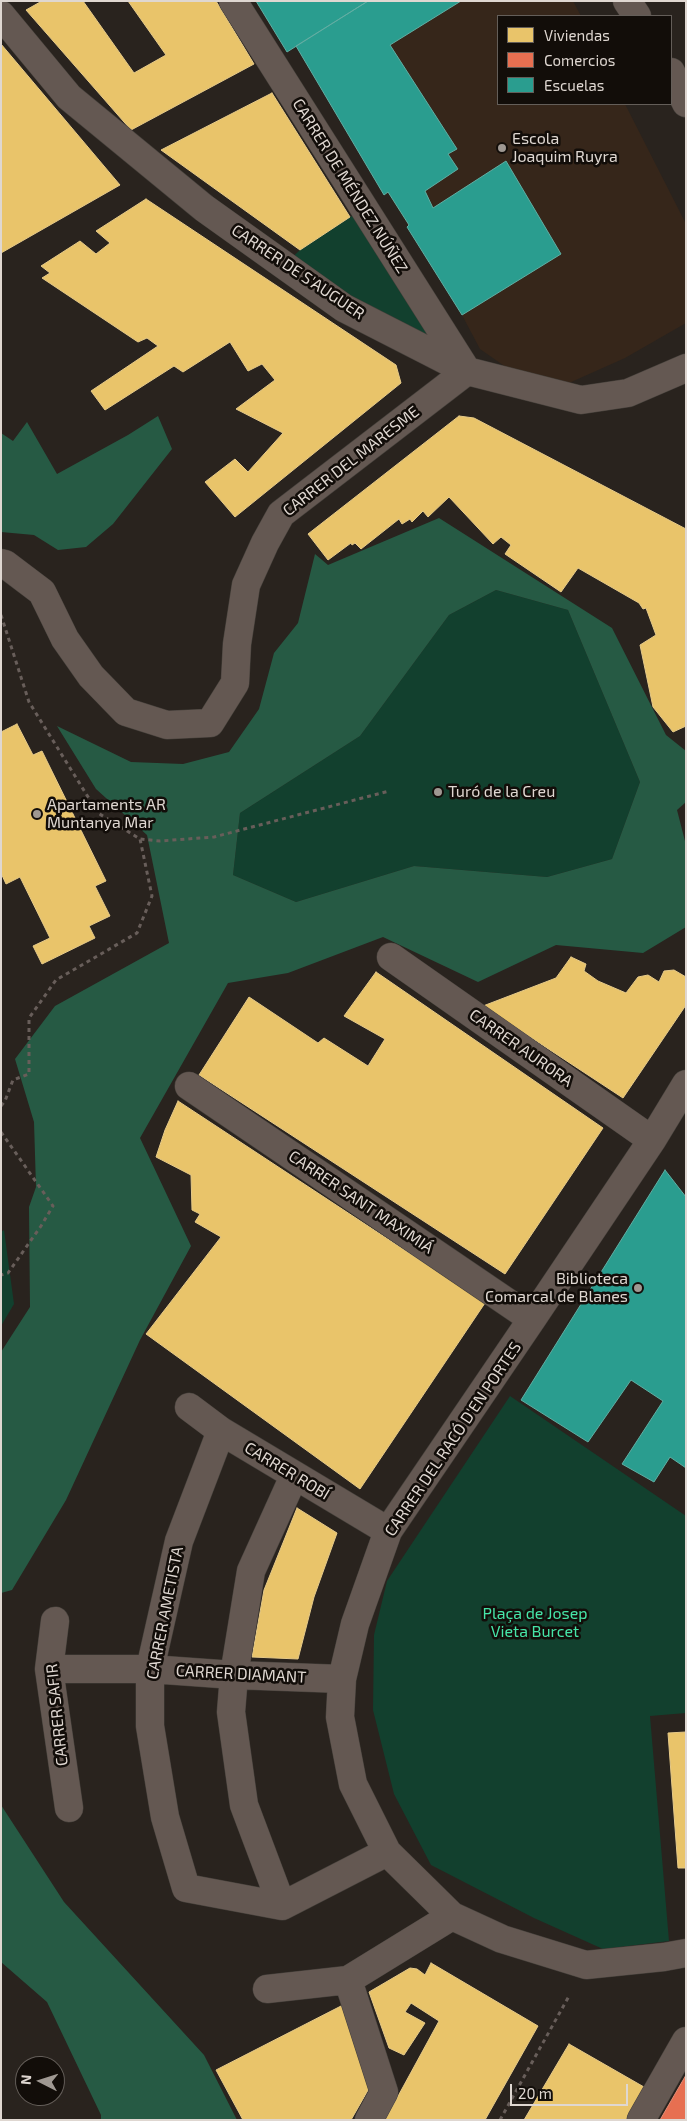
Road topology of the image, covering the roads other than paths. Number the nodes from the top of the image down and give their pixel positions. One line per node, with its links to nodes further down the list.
1 (16, 1): 4 (street)
2 (233, 1): 12 (street, CARRER DE MÉNDEZ NÚÑEZ)
3 (628, 1): 6 (street)
4 (1, 9)
5 (1, 15): 12 (street, CARRER DE S'AUGUER)
6 (636, 15)
7 (672, 65): 9 (street)
8 (672, 74): 10 (street)
9 (686, 78)
10 (686, 103)
11 (686, 368): 12 (street, CARRER DE S'AUGUER)
12 (467, 371): 13 (street, CARRER DEL MARESME)
13 (1, 563)
14 (391, 956): 17 (street, CARRER AURORA)
15 (686, 1084): 17 (street, CARRER DEL RACÓ D'EN PORTES)
16 (189, 1086): 18 (street, CARRER SANT MAXIMIÁ)
17 (652, 1140): 18 (street, CARRER DEL RACÓ D'EN PORTES)
18 (532, 1319): 22 (street, CARRER DEL RACÓ D'EN PORTES)
19 (189, 1407): 20 (street, CARRER ROBÍ)
20 (221, 1431): 21 (street, CARRER ROBÍ); 25 (street, CARRER AMETISTA)
21 (294, 1476): 22 (street, CARRER ROBÍ); 26 (street)
22 (388, 1531): 27 (street, CARRER DEL RACÓ D'EN PORTES)
23 (55, 1621): 24 (street, CARRER SAFIR)
24 (49, 1669): 25 (street, CARRER DIAMANT); 28 (street, CARRER SAFIR)
25 (150, 1669): 26 (street, CARRER DIAMANT); 30 (street, CARRER AMETISTA)
26 (234, 1675): 27 (street, CARRER DIAMANT); 30 (street)
27 (342, 1679): 29 (street, CARRER DEL RACÓ D'EN PORTES)
28 (69, 1808)
29 (387, 1852): 30 (street); 31 (street, CARRER DEL RACÓ D'EN PORTES)
30 (282, 1906)
31 (452, 1916): 32 (street, CARRER DEL RACÓ D'EN PORTES); 33 (street)
32 (686, 1953)
33 (348, 1980): 34 (street); 36 (street)
34 (268, 1989)
35 (686, 2041): 37 (street)
36 (369, 2120)
37 (641, 2120)

